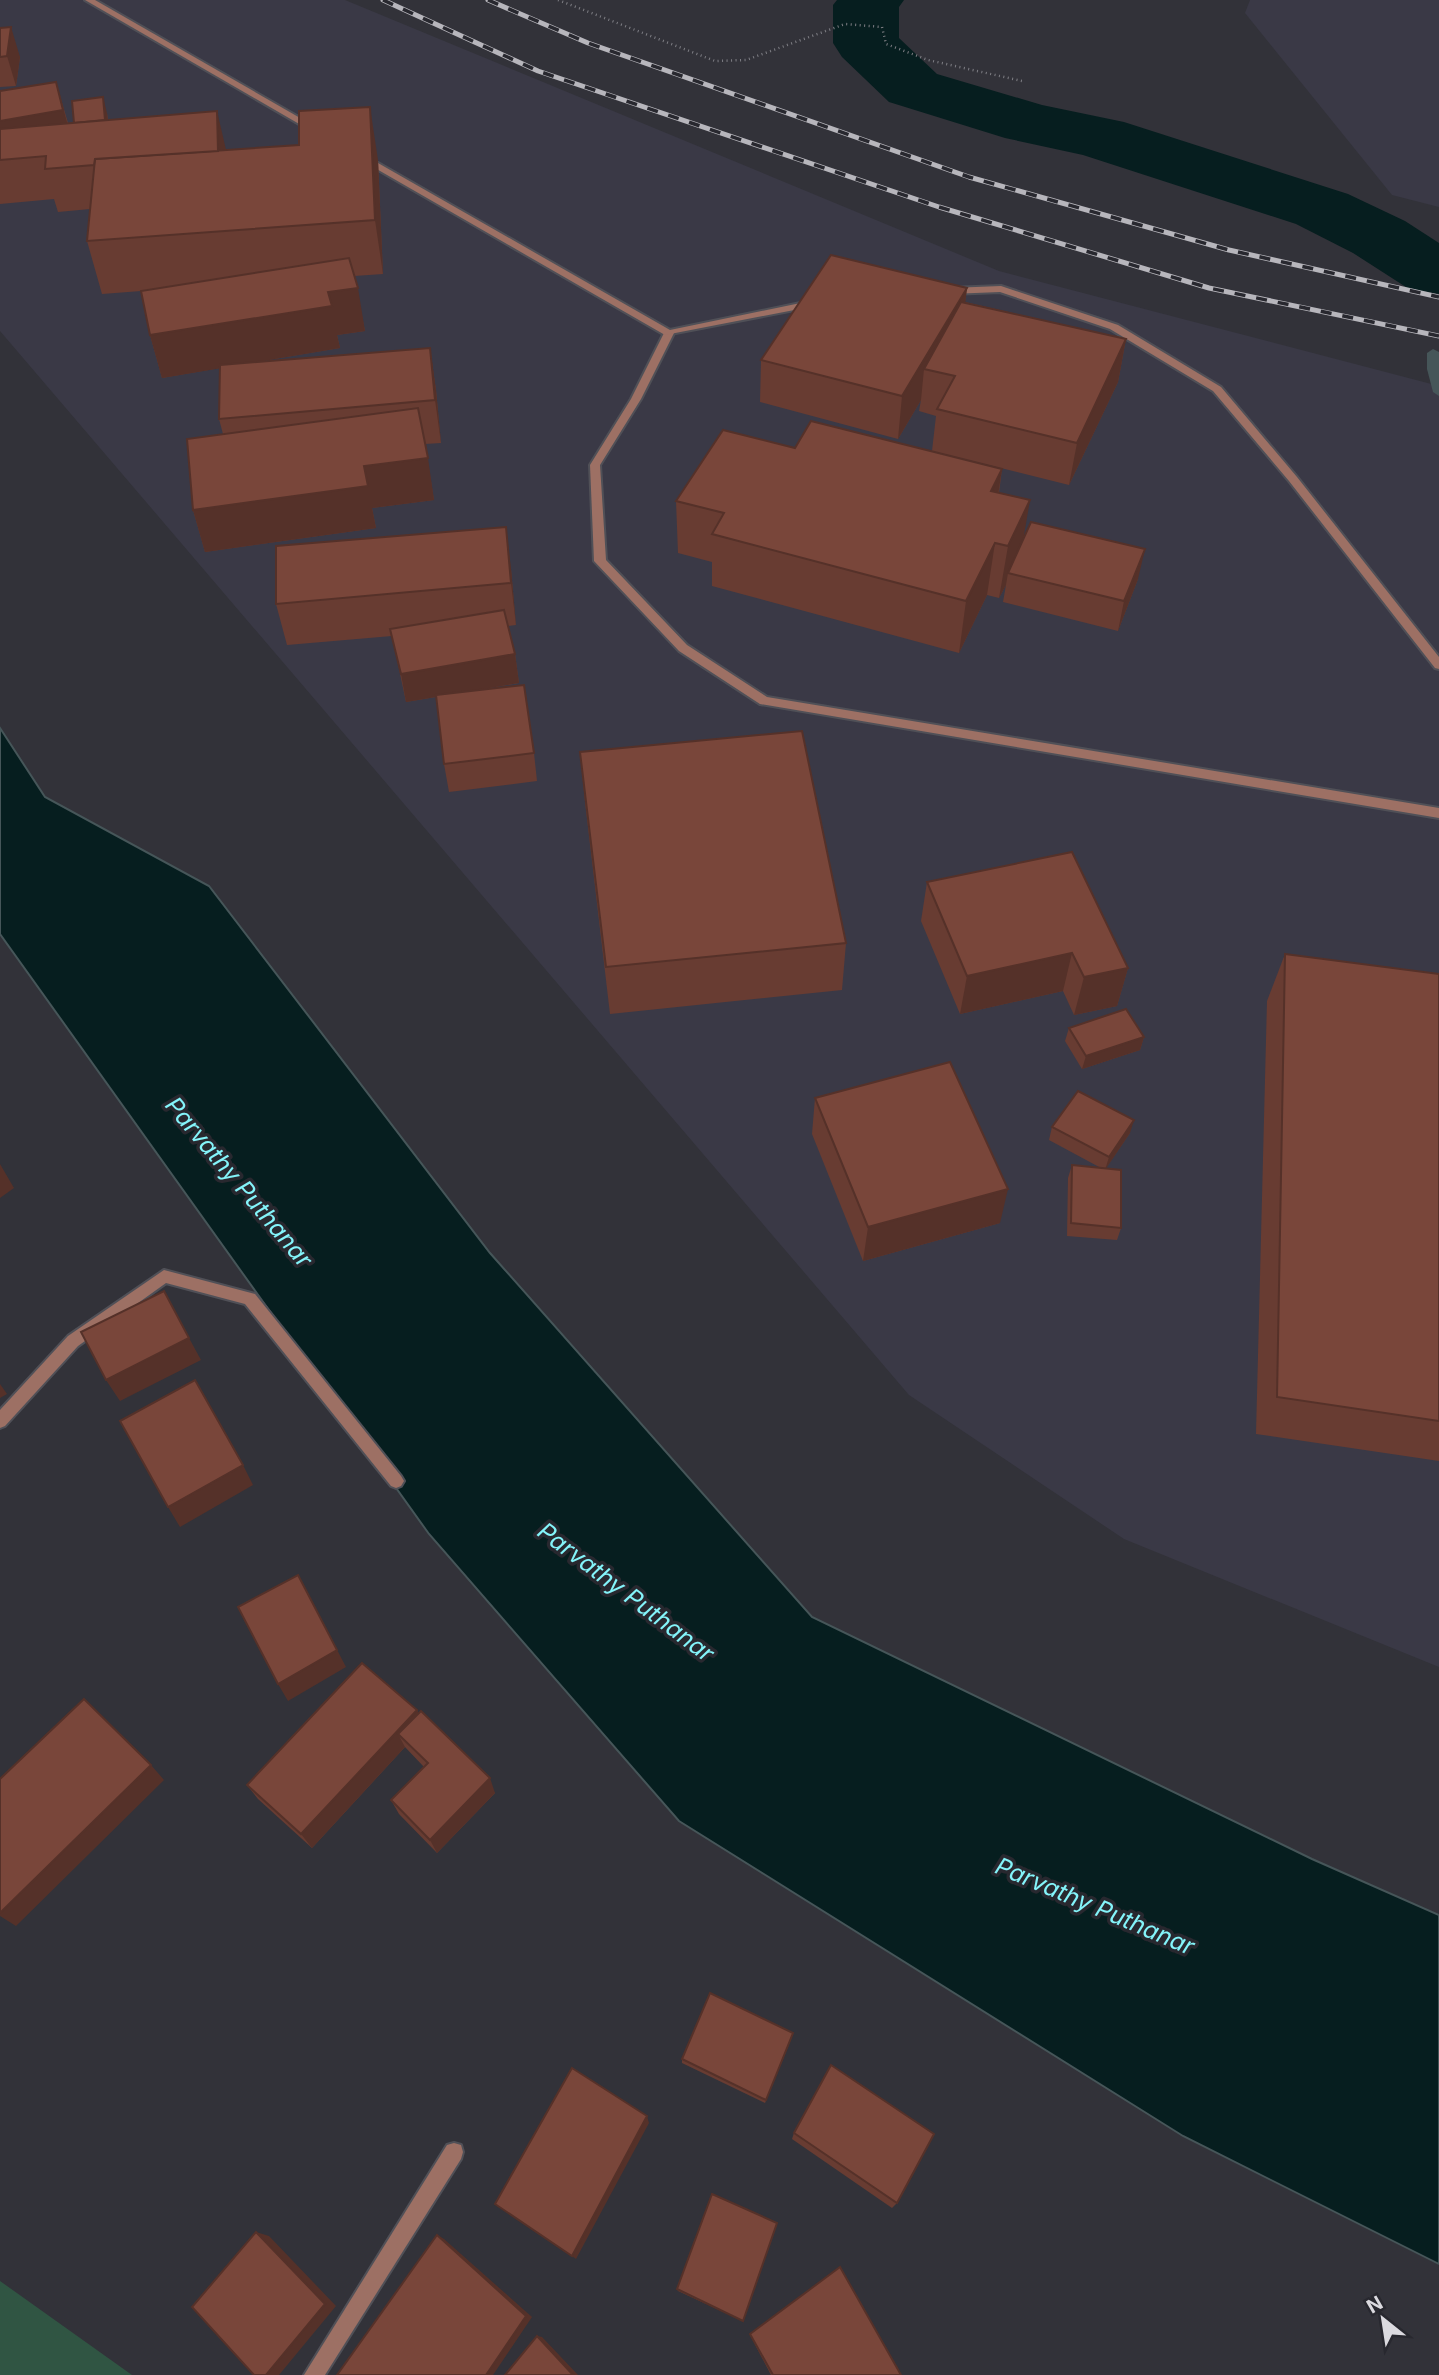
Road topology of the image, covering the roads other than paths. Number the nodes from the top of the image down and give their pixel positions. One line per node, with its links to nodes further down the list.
1 (89, 0): 2 (street)
2 (331, 139)
3 (355, 153): 6 (street)
4 (936, 291): 7 (street)
5 (832, 299): 6 (street)
6 (668, 333): 8 (street)
7 (1439, 665)
8 (1439, 813)
9 (0, 1422): 10 (street)
10 (396, 1481)
11 (454, 2152): 12 (street)
12 (314, 2375)

